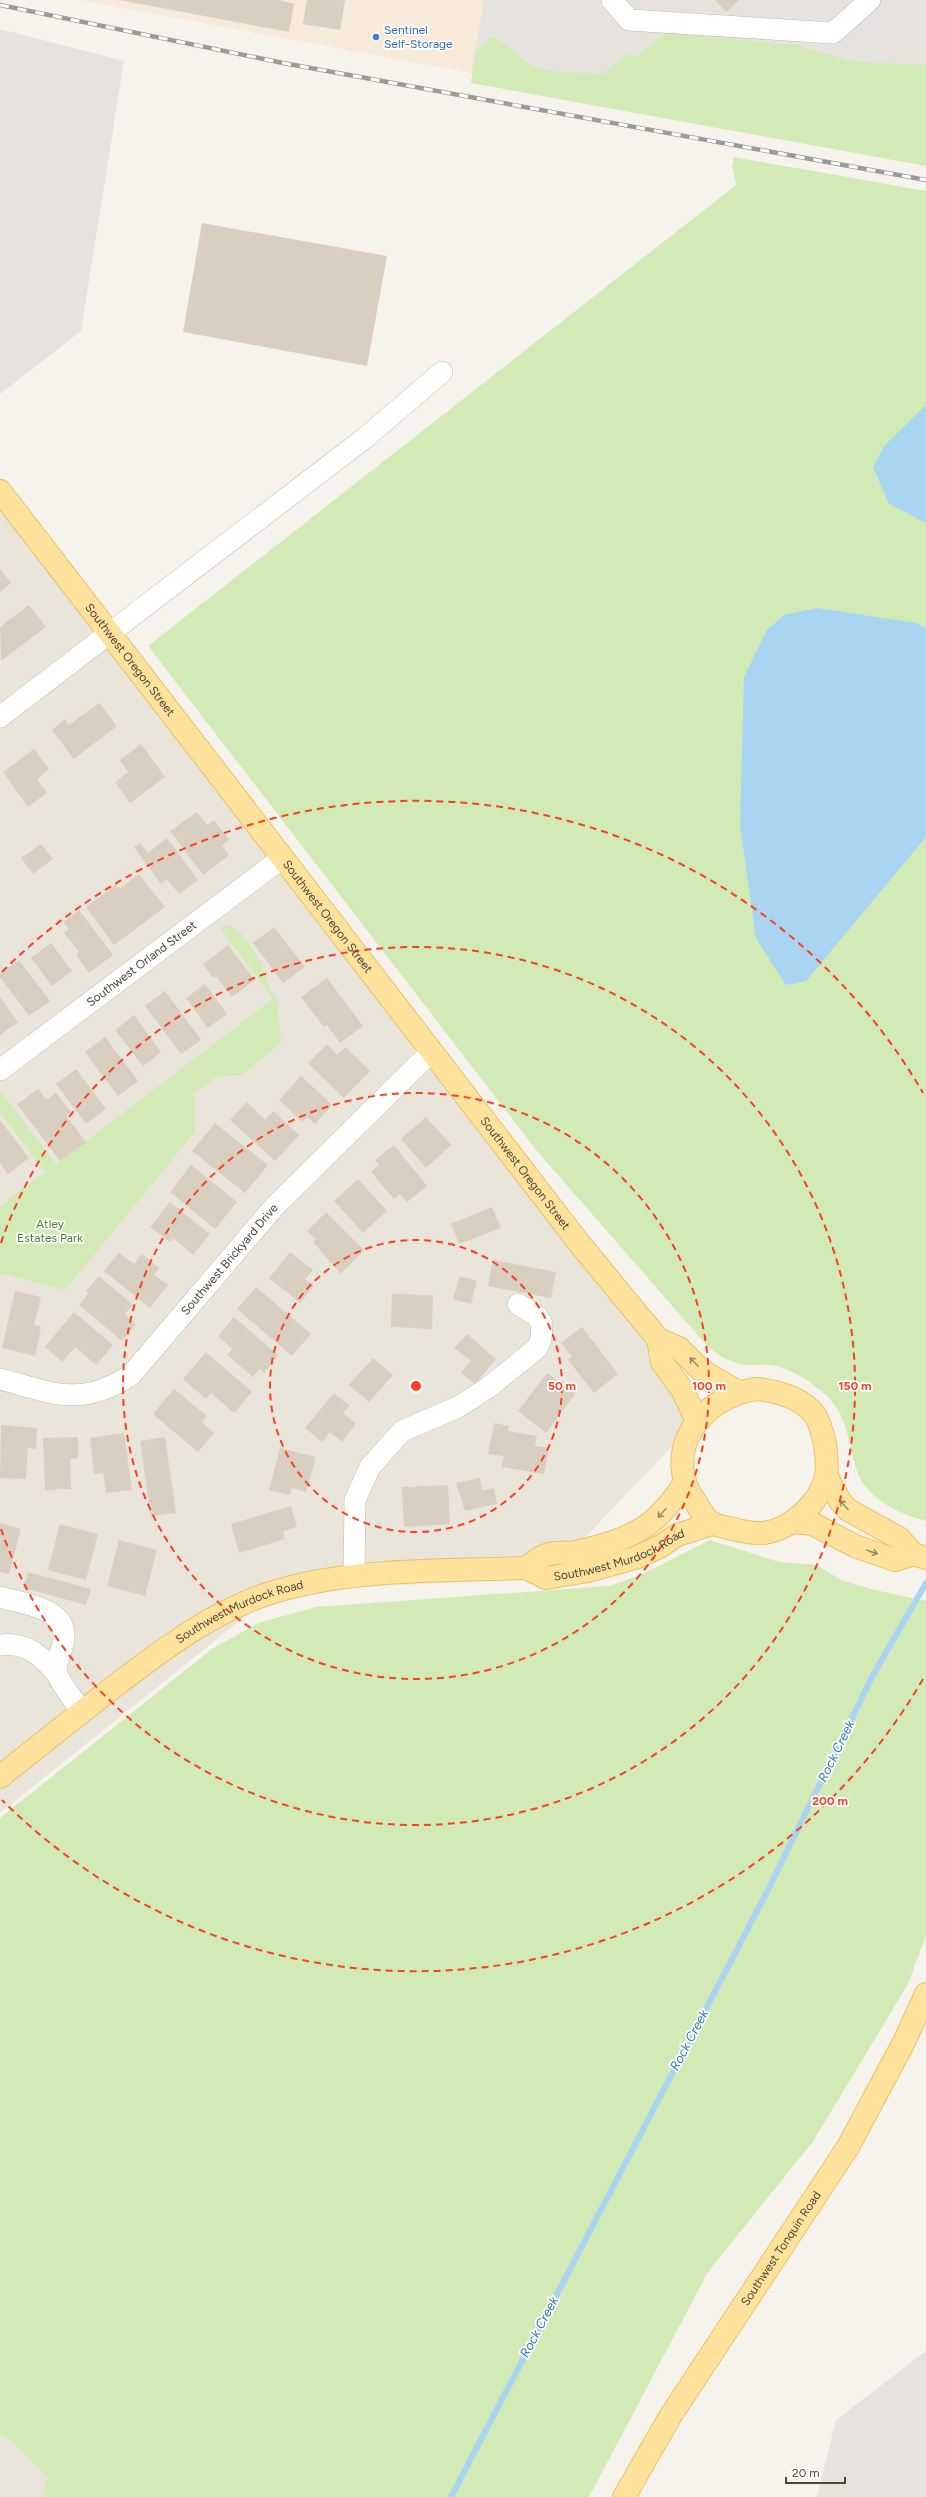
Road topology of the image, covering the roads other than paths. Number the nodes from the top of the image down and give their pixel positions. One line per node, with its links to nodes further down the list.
1 (612, 0): 2 (street)
2 (870, 0)
3 (442, 372): 5 (street)
4 (0, 491): 5 (main road, Southwest Oregon Street)
5 (110, 633): 6 (street); 7 (main road, Southwest Oregon Street)
6 (0, 717)
7 (282, 858): 8 (main road, Southwest Oregon Street); 9 (street, Southwest Orland Street)
8 (431, 1052): 11 (main road, Southwest Oregon Street); 12 (street, Southwest Brickyard Drive)
9 (0, 1070)
10 (518, 1304): 21 (street)
11 (658, 1339): 13 (main road, Southwest Oregon Street, one-way to 11); 14 (main road, Southwest Oregon Street)
12 (0, 1379)
13 (738, 1392): 14 (main road); 15 (main road)
14 (697, 1422): 16 (main road)
15 (826, 1475): 17 (main road); 19 (main road, one-way to 15)
16 (684, 1482): 18 (main road); 20 (main road, Southwest Murdock Road, one-way to 20)
17 (792, 1522): 18 (main road); 19 (main road, one-way to 19)
18 (712, 1524): 20 (main road, Southwest Murdock Road)
19 (919, 1556)
20 (526, 1568): 21 (main road, Southwest Murdock Road)
21 (354, 1577): 25 (main road, Southwest Murdock Road)
22 (0, 1597): 24 (street)
23 (0, 1645): 24 (street)
24 (57, 1674): 25 (street)
25 (82, 1711): 26 (main road, Southwest Murdock Road)
26 (0, 1777)
27 (926, 1994): 28 (main road, Southwest Tonquin Road)
28 (624, 2497)

